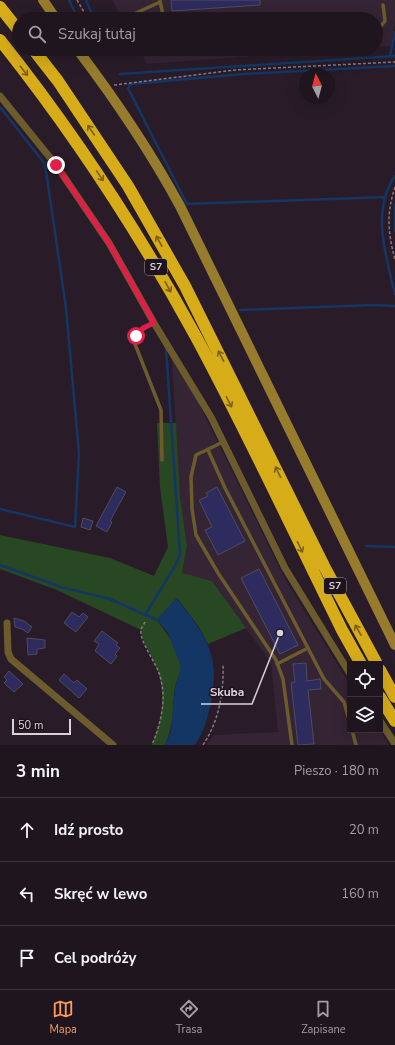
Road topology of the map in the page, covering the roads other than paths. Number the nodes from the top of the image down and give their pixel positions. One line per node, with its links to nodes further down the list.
1 (43, 0): 5 (street)
2 (160, 1): 6 (lane); 7 (lane)
3 (383, 5): 9 (lane)
4 (0, 7): 8 (highway)
5 (51, 12)
6 (137, 12)
7 (162, 12)
8 (12, 22)
9 (383, 22)
10 (0, 40): 11 (highway, S7, one-way to 11)
11 (12, 56)
12 (12, 56): 23 (highway, S7, one-way to 23)
13 (38, 56): 24 (highway, S7, one-way to 13)
14 (82, 56): 21 (street)
15 (0, 96): 16 (street)
16 (154, 323): 17 (street); 19 (lane)
17 (223, 442): 18 (lane); 26 (street)
18 (208, 450): 22 (lane); 25 (lane)
19 (162, 460)
20 (7, 623): 35 (street)
21 (395, 645)
22 (308, 648): 25 (lane); 30 (lane)
23 (359, 661)
24 (375, 661)
25 (277, 664): 36 (lane)
26 (347, 669)
27 (383, 675): 28 (highway)
28 (395, 697)
29 (383, 703): 31 (highway)
30 (347, 712)
31 (395, 721)
32 (383, 726): 34 (street)
33 (353, 733): 37 (lane)
34 (395, 744)
35 (113, 745)
36 (292, 745)
37 (356, 745)

